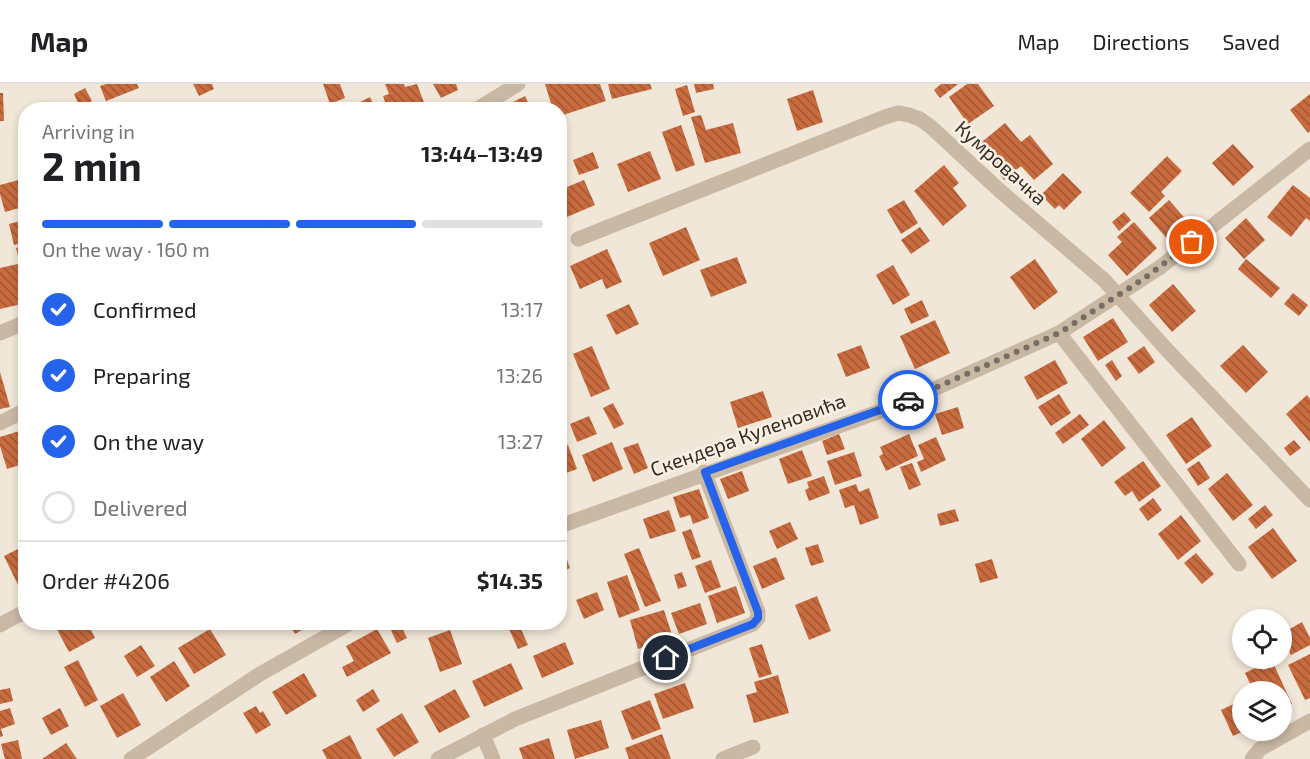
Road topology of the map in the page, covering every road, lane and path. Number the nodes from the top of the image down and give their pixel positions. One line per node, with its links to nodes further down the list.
1 (518, 84): 2 (street)
2 (489, 102)
3 (1310, 149): 5 (street, Скендера Куленовића)
4 (578, 238): 5 (street, Кумровачка)
5 (1118, 296): 8 (street, Скендера Куленовића); 12 (street, Кумровачка)
6 (18, 325): 7 (street)
7 (0, 333)
8 (1059, 333): 11 (street, Скендера Куленовића); 14 (street)
9 (18, 414): 10 (street)
10 (0, 423)
11 (705, 472): 13 (street, Скендера Куленовића); 19 (street)
12 (1310, 500)
13 (567, 523)
14 (1239, 564)
15 (18, 615): 16 (street)
16 (0, 625)
17 (338, 630): 21 (street)
18 (1310, 721): 25 (street)
19 (483, 735): 22 (street); 23 (street)
20 (753, 747): 24 (street)
21 (130, 759)
22 (438, 759)
23 (493, 759)
24 (723, 759)
25 (1252, 759)

